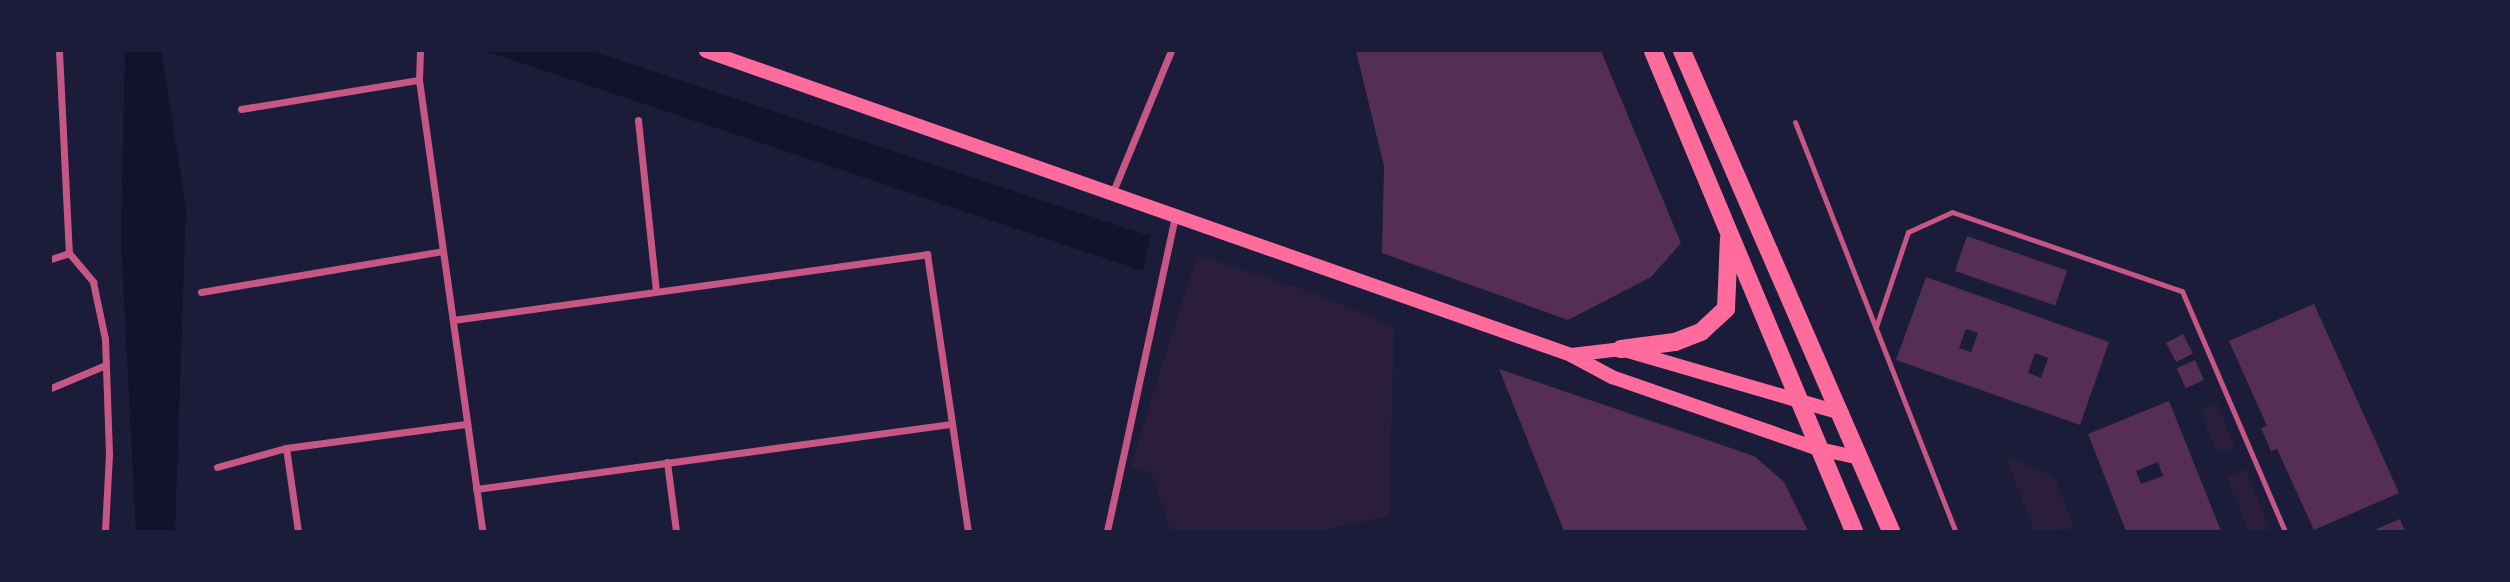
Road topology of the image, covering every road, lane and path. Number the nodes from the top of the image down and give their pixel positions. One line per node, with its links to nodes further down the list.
1 (59, 51): 15 (street)
2 (421, 51): 7 (street)
3 (706, 51): 11 (main road)
4 (1171, 51): 11 (street)
5 (1653, 51): 13 (main road)
6 (1682, 51): 26 (main road)
7 (419, 80): 8 (street); 14 (street)
8 (241, 109)
9 (638, 120): 18 (street)
10 (1796, 122): 20 (lane)
11 (1112, 194): 12 (main road)
12 (1175, 216): 22 (main road); 40 (street)
13 (1728, 224): 21 (main road); 25 (main road)
14 (443, 251): 17 (street); 19 (street)
15 (69, 253): 16 (street); 23 (street)
16 (51, 259)
17 (201, 292)
18 (656, 292): 19 (street); 28 (street)
19 (453, 320): 27 (street)
20 (1876, 327): 43 (lane); 44 (lane)
21 (1621, 349): 22 (main road); 25 (main road)
22 (1571, 355): 30 (main road)
23 (103, 366): 24 (street); 35 (street)
24 (51, 388)
25 (1797, 401): 26 (main road); 30 (main road)
26 (1842, 413): 31 (main road)
27 (467, 424): 29 (street); 34 (street)
28 (952, 424): 32 (street); 39 (street)
29 (286, 449): 33 (street); 36 (street)
30 (1819, 449): 31 (main road); 41 (main road)
31 (1860, 458): 42 (main road)
32 (667, 462): 34 (street); 38 (street)
33 (217, 467)
34 (476, 489): 37 (street)
35 (106, 531)
36 (298, 531)
37 (482, 531)
38 (676, 531)
39 (968, 531)
40 (1107, 531)
41 (1854, 531)
42 (1891, 531)
43 (1955, 531)
44 (2285, 531)

